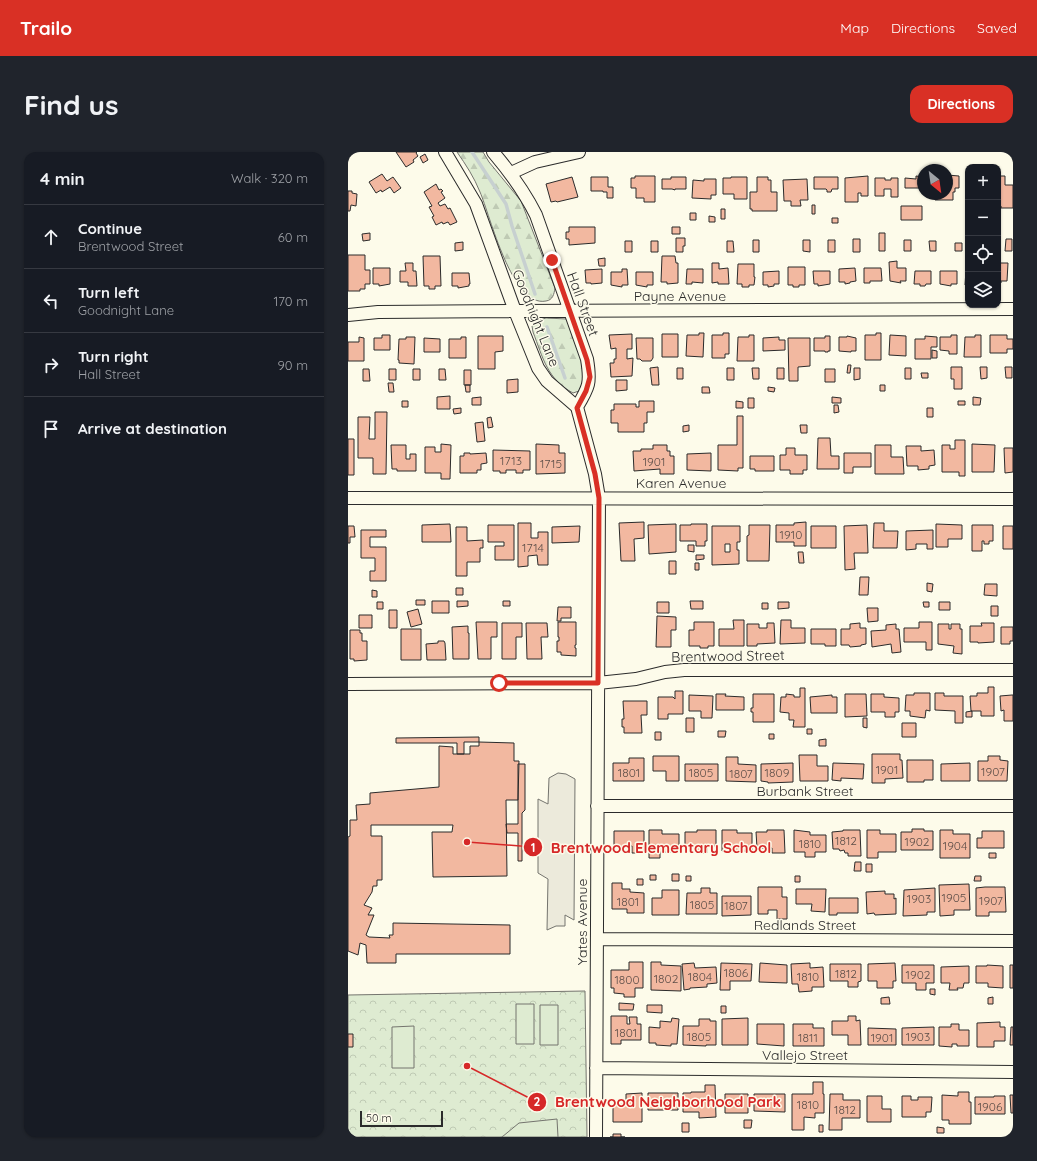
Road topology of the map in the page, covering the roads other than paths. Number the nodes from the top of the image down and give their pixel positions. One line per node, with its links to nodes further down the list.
1 (445, 152): 6 (street, Goodnight Lane)
2 (493, 152): 4 (street, Hall Street)
3 (579, 152): 4 (street)
4 (511, 173): 7 (street, Hall Street)
5 (1013, 309): 7 (street, Payne Avenue)
6 (515, 311): 7 (street, Payne Avenue); 8 (street, Payne Avenue); 9 (street, Goodnight Lane)
7 (569, 311): 9 (street, Hall Street)
8 (348, 315)
9 (577, 408): 11 (street)
10 (348, 498): 11 (street, Karen Avenue)
11 (599, 498): 12 (street, Karen Avenue); 14 (street)
12 (1013, 499)
13 (1013, 670): 14 (street, Brentwood Street)
14 (598, 683): 15 (street, Brentwood Street); 16 (street, Yates Avenue)
15 (348, 684)
16 (597, 806): 17 (street, Burbank Street); 18 (street, Yates Avenue)
17 (1013, 806)
18 (598, 939): 19 (street, Redlands Street); 20 (street, Yates Avenue)
19 (1013, 941)
20 (596, 1068): 21 (street, Vallejo Street); 22 (street, Yates Avenue)
21 (1013, 1072)
22 (596, 1137)

